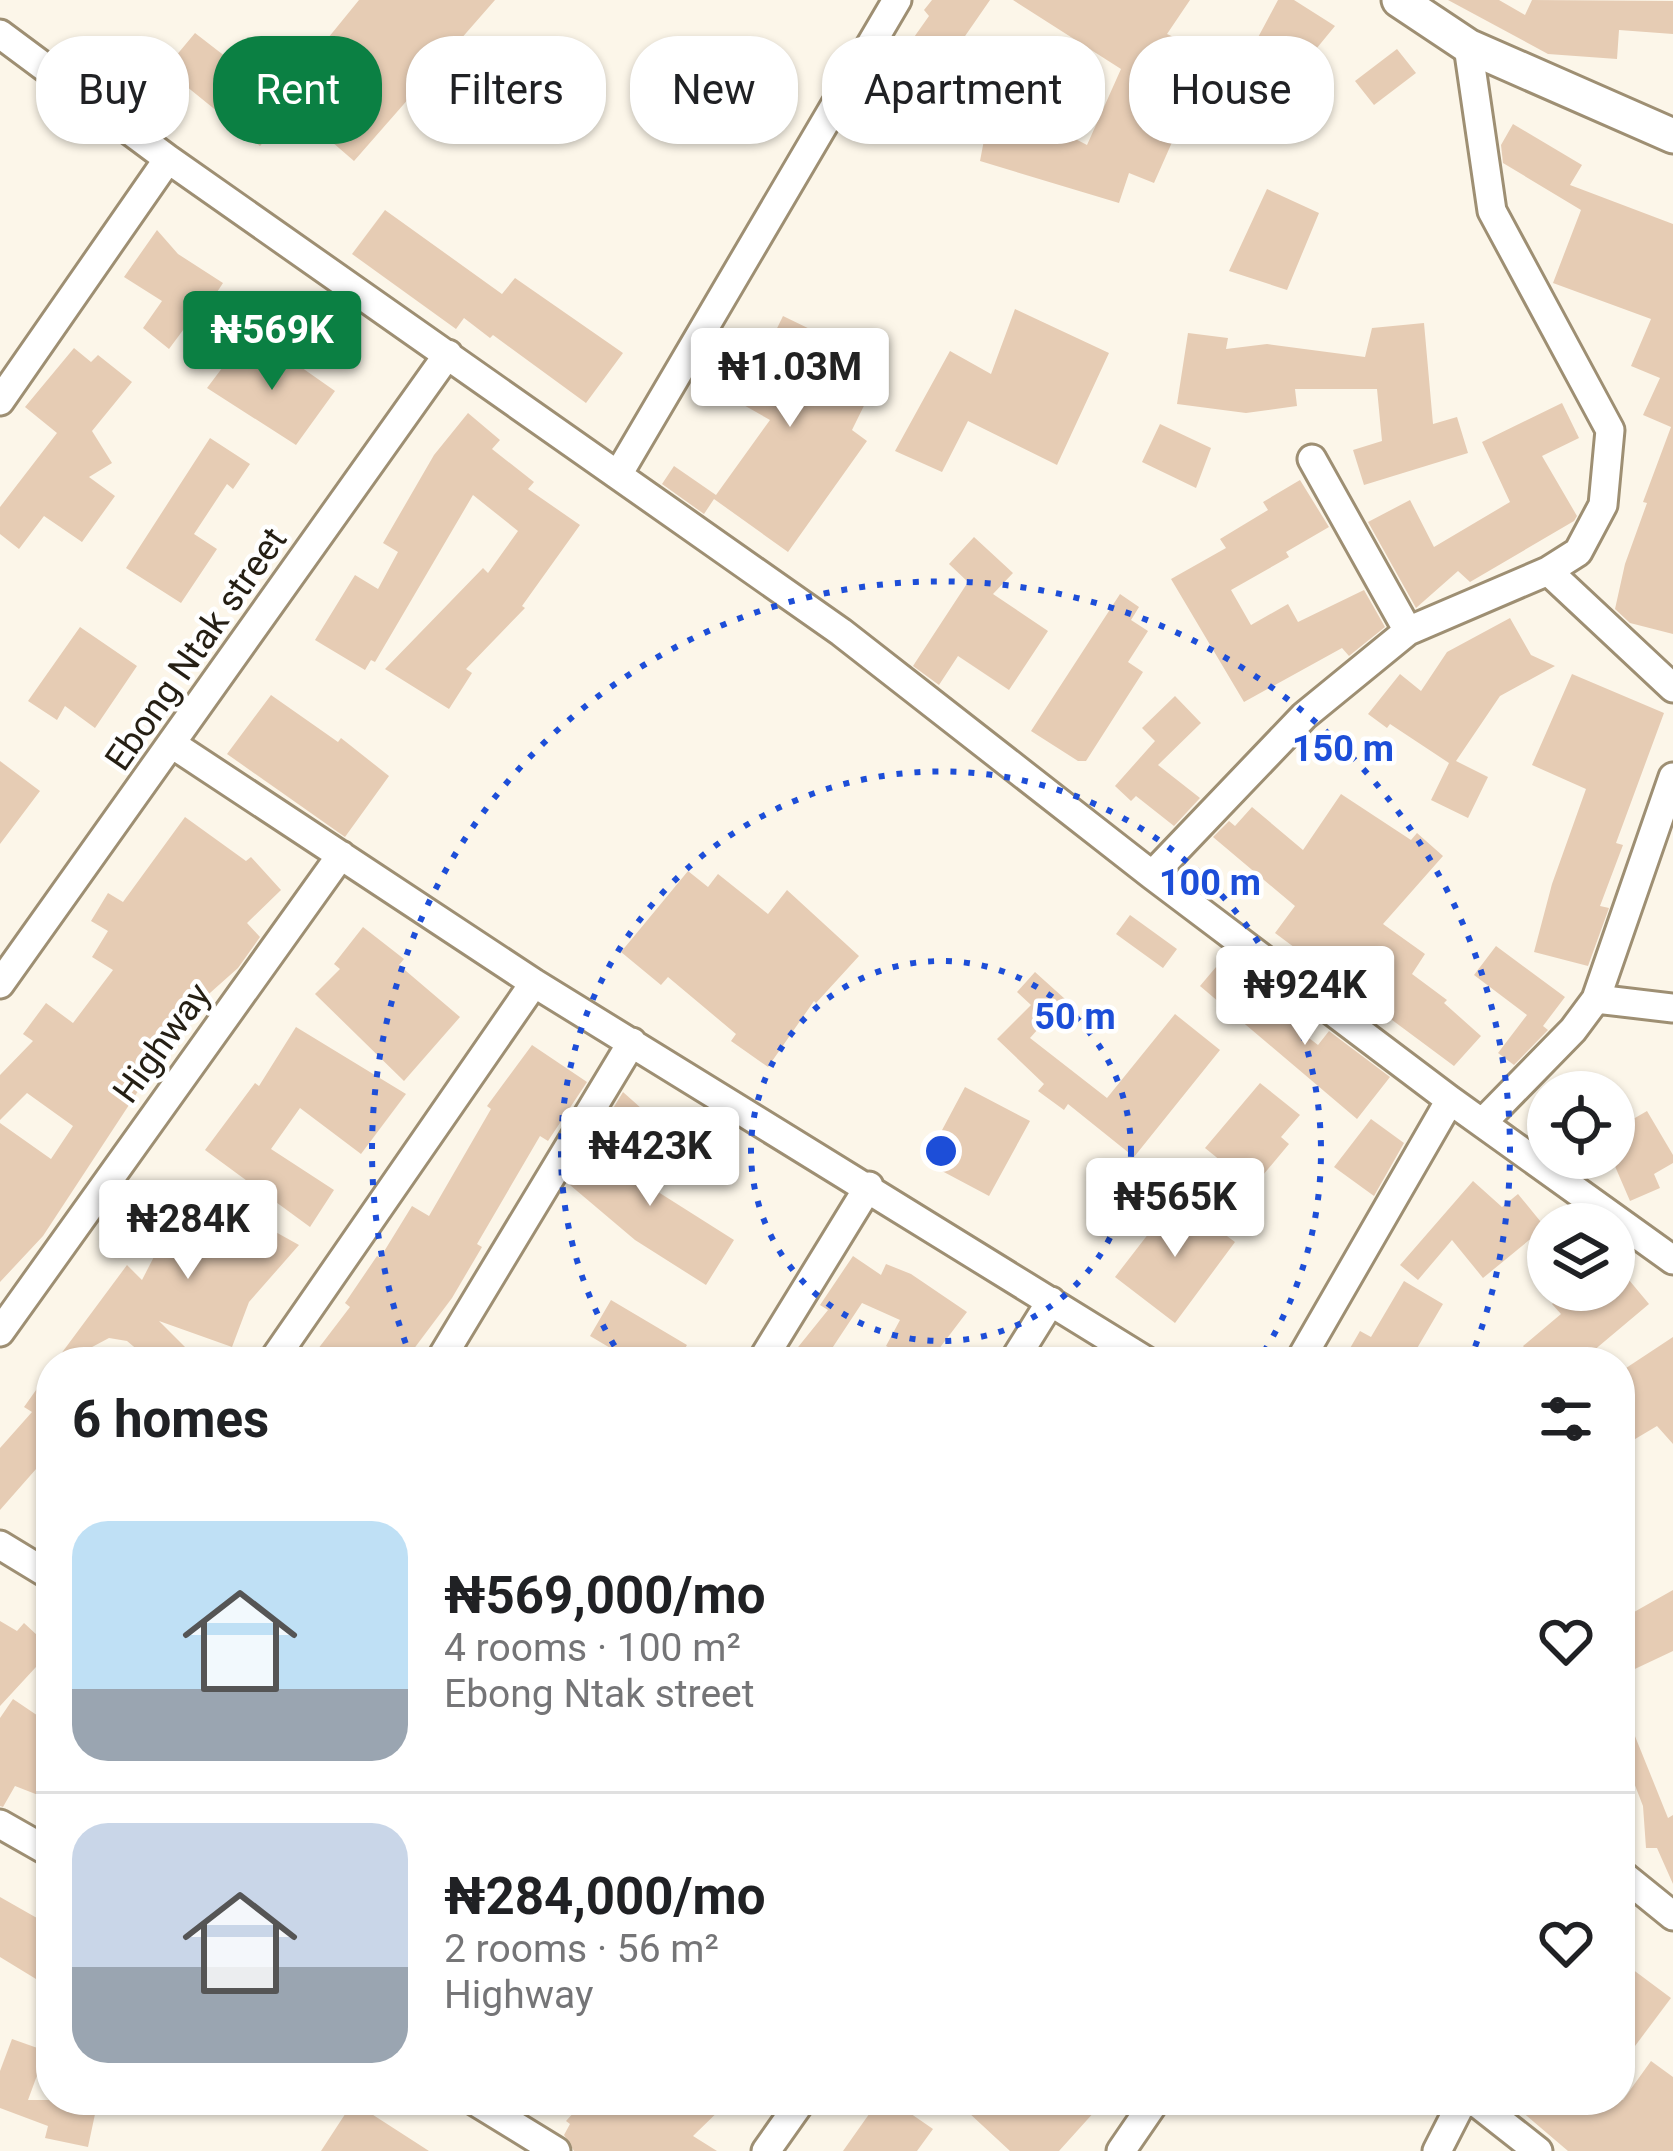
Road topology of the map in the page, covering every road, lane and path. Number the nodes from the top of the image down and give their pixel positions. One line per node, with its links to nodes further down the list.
1 (897, 0): 10 (street)
2 (1399, 0): 4 (street)
3 (0, 34): 6 (street)
4 (1468, 46): 5 (street); 11 (street)
5 (1673, 136)
6 (168, 159): 7 (street); 8 (street)
7 (448, 354): 10 (street); 14 (street, Ebong Ntak street)
8 (0, 401)
9 (1312, 459): 12 (street)
10 (619, 473): 17 (street)
11 (1548, 571): 12 (street); 13 (street)
12 (1408, 632): 17 (street)
13 (1673, 688)
14 (172, 744): 16 (street); 19 (street, Ebong Ntak street)
15 (1673, 777): 20 (street)
16 (341, 855): 18 (street); 28 (street, Highway)
17 (1152, 875): 23 (street)
18 (534, 983): 22 (street); 29 (street)
19 (0, 984)
20 (1596, 999): 21 (street); 24 (street)
21 (1673, 1008)
22 (632, 1042): 25 (street); 30 (street)
23 (1450, 1100): 24 (street); 34 (street)
24 (1484, 1121): 26 (street)
25 (869, 1186): 27 (street); 31 (street)
26 (1673, 1260)
27 (1051, 1301): 32 (street); 33 (street)
28 (0, 1332)
29 (282, 1347)
30 (448, 1347)
31 (769, 1347)
32 (1022, 1347)
33 (1124, 1347)
34 (1308, 1347)
35 (0, 1545): 36 (street)
36 (36, 1567)
37 (0, 1824): 38 (street)
38 (36, 1844)
39 (1635, 1886): 40 (street)
40 (1673, 1916)
41 (497, 2115): 46 (street)
42 (791, 2115): 47 (street)
43 (1146, 2115): 48 (street)
44 (1455, 2115): 49 (street)
45 (1492, 2115): 50 (street)
46 (556, 2151)
47 (766, 2151)
48 (1121, 2151)
49 (1437, 2151)
50 (1538, 2151)

